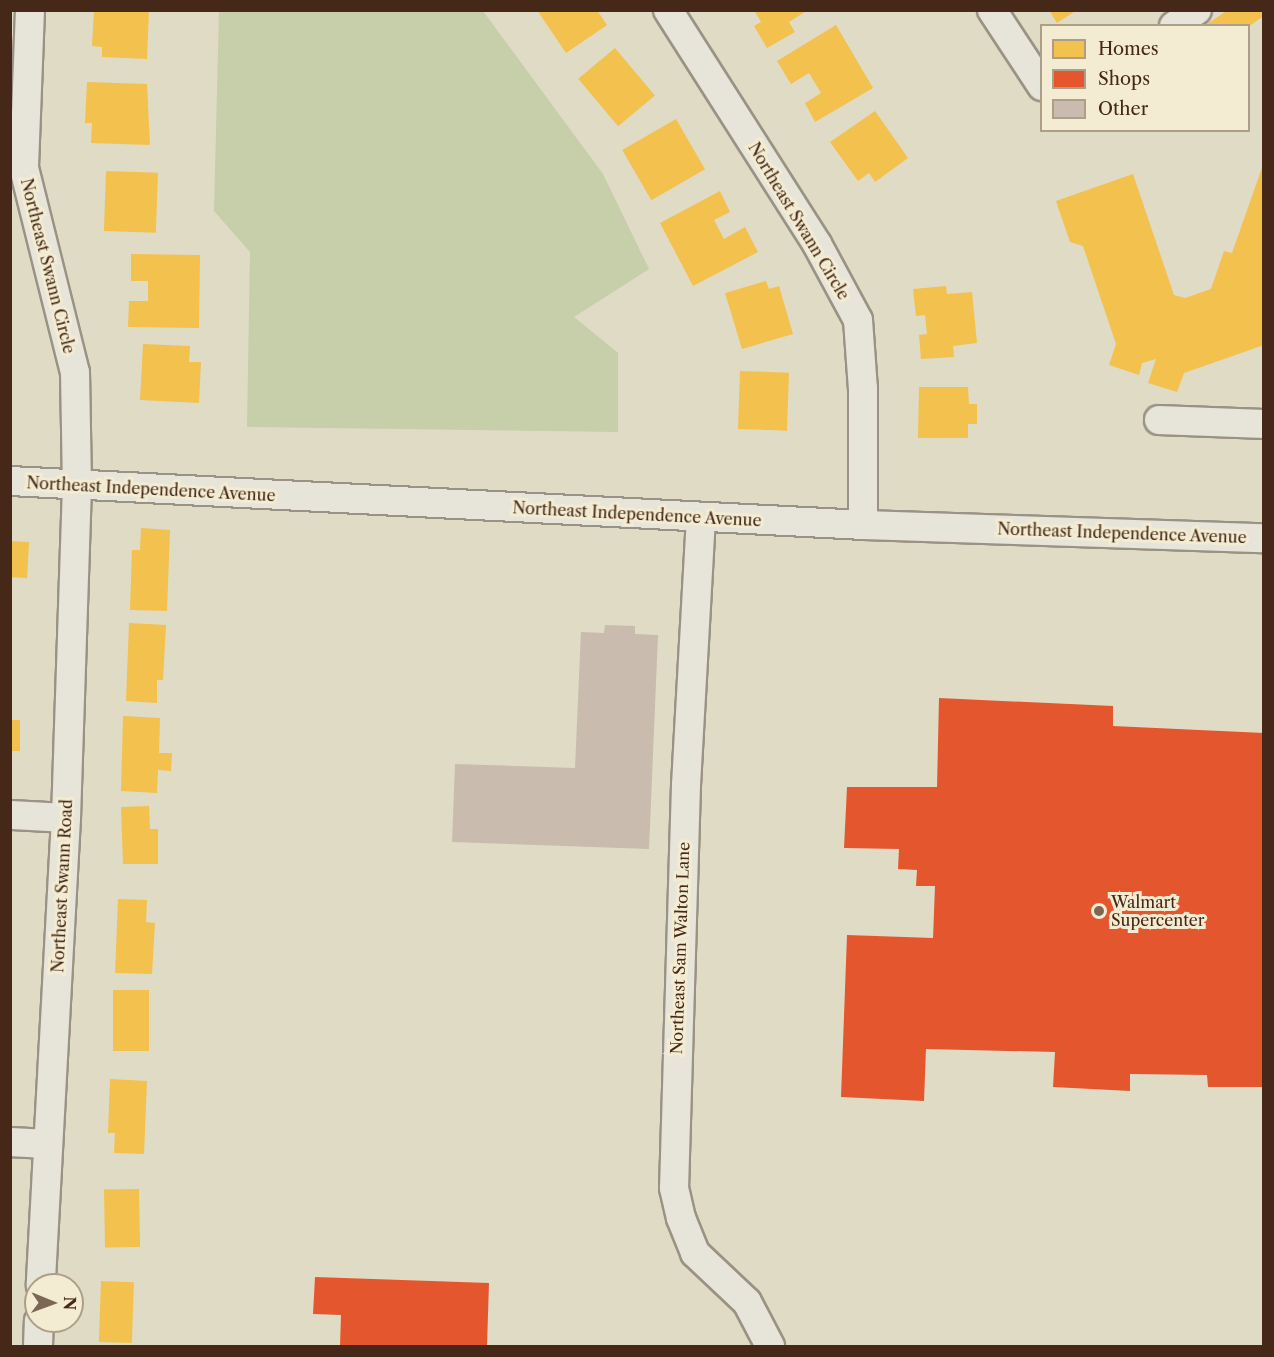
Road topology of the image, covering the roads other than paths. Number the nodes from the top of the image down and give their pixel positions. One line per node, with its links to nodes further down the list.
1 (30, 10): 10 (street, Northeast Swann Circle)
2 (668, 10): 12 (street, Northeast Swann Circle)
3 (992, 10): 6 (street)
4 (1197, 10): 5 (street)
5 (1177, 24)
6 (1040, 84)
7 (1160, 420): 8 (street)
8 (1263, 424)
9 (10, 481): 10 (street, Northeast Independence Avenue)
10 (77, 486): 11 (street, Northeast Independence Avenue); 15 (street, Northeast Swann Road)
11 (701, 517): 12 (street, Northeast Independence Avenue); 19 (street, Northeast Sam Walton Lane)
12 (863, 525): 13 (street, Northeast Independence Avenue)
13 (1263, 538)
14 (10, 815): 15 (street)
15 (66, 818): 17 (street, Northeast Swann Road)
16 (10, 1142): 17 (street)
17 (48, 1144): 18 (street, Northeast Swann Road)
18 (42, 1273)
19 (770, 1347)

